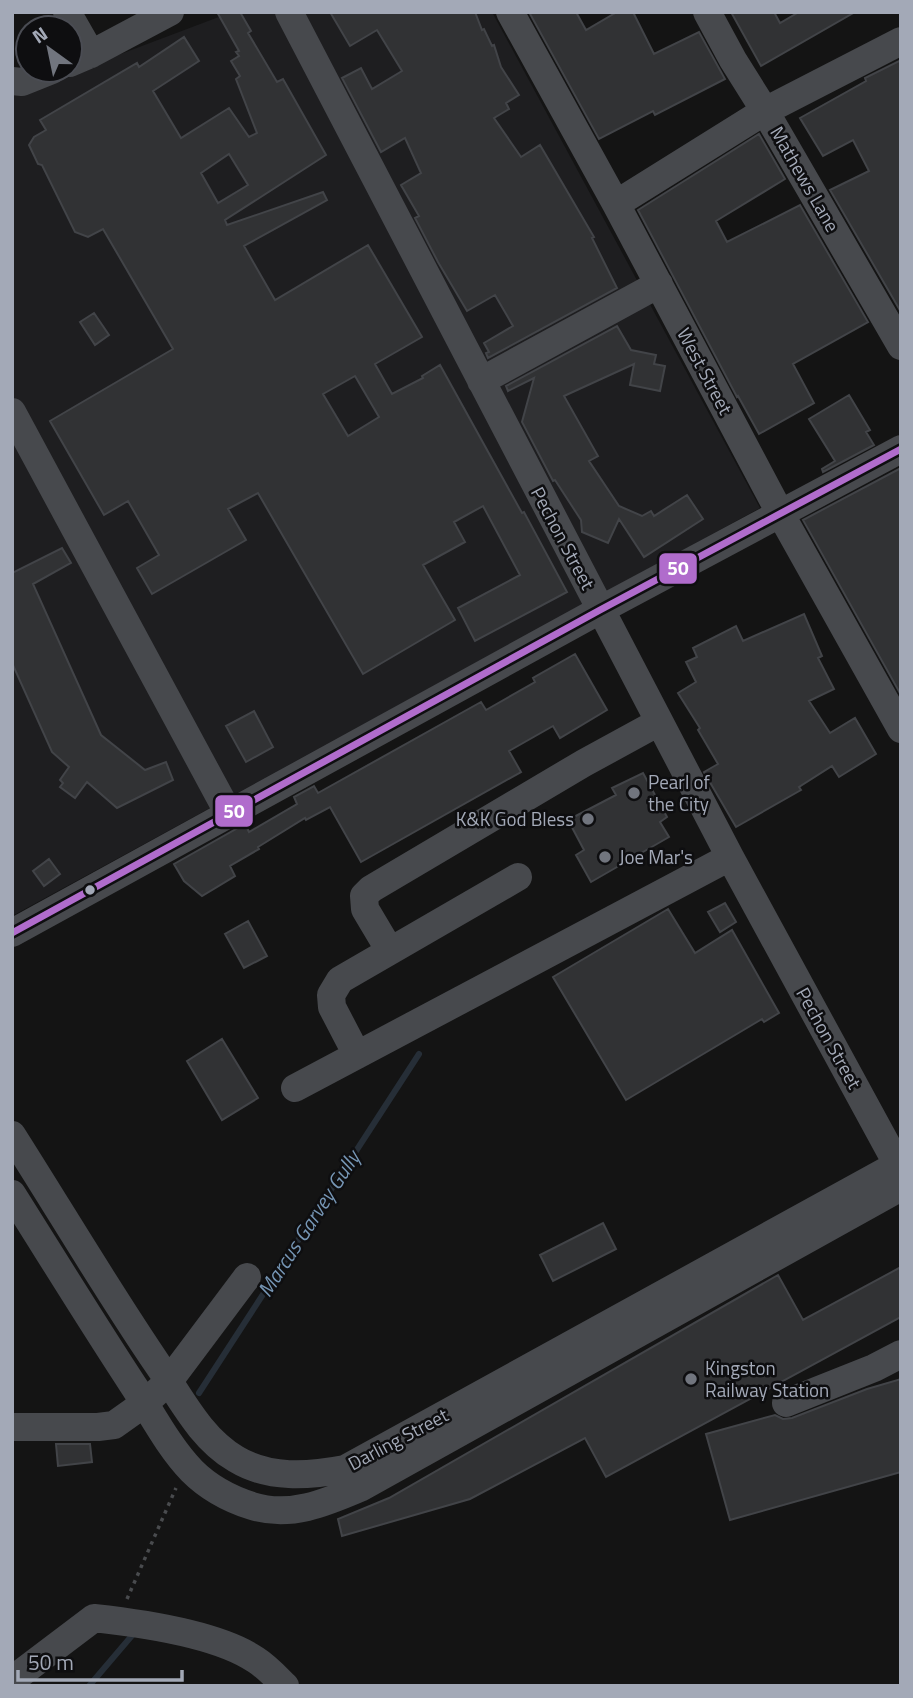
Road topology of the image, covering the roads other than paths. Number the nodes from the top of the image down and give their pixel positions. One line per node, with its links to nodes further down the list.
1 (170, 12): 6 (street)
2 (289, 12): 11 (street, Pechon Street)
3 (510, 12): 8 (street, West Street)
4 (707, 12): 7 (street, Mathews Lane)
5 (901, 41): 7 (street)
6 (84, 57)
7 (765, 111): 8 (street); 10 (street, Mathews Lane)
8 (616, 204): 9 (street, West Street)
9 (659, 284): 11 (street); 14 (street, West Street)
10 (901, 346)
11 (481, 381): 15 (street, Pechon Street)
12 (12, 412): 18 (street)
13 (901, 449): 14 (street)
14 (780, 513): 15 (street); 17 (street, West Street)
15 (600, 610): 16 (street, Pechon Street); 18 (street)
16 (659, 722): 19 (street, Pechon Street); 22 (street)
17 (901, 729)
18 (229, 814): 21 (street)
19 (730, 857): 23 (street); 26 (street, Pechon Street)
20 (518, 877): 22 (street)
21 (12, 933)
22 (390, 951): 23 (street)
23 (357, 1055): 24 (street)
24 (295, 1088)
25 (12, 1135): 30 (street, Darling Street)
26 (900, 1174): 28 (street, Darling Street)
27 (12, 1194): 31 (street, Darling Street)
28 (770, 1247): 33 (street, Darling Street); 34 (street, Darling Street)
29 (247, 1277): 33 (street)
30 (138, 1335): 31 (street); 33 (street, Darling Street)
31 (111, 1353): 34 (street, Darling Street)
32 (901, 1354): 35 (street)
33 (169, 1381): 34 (street)
34 (145, 1403): 36 (street)
35 (786, 1403)
36 (12, 1427)
37 (12, 1679): 38 (street)
38 (285, 1686)

